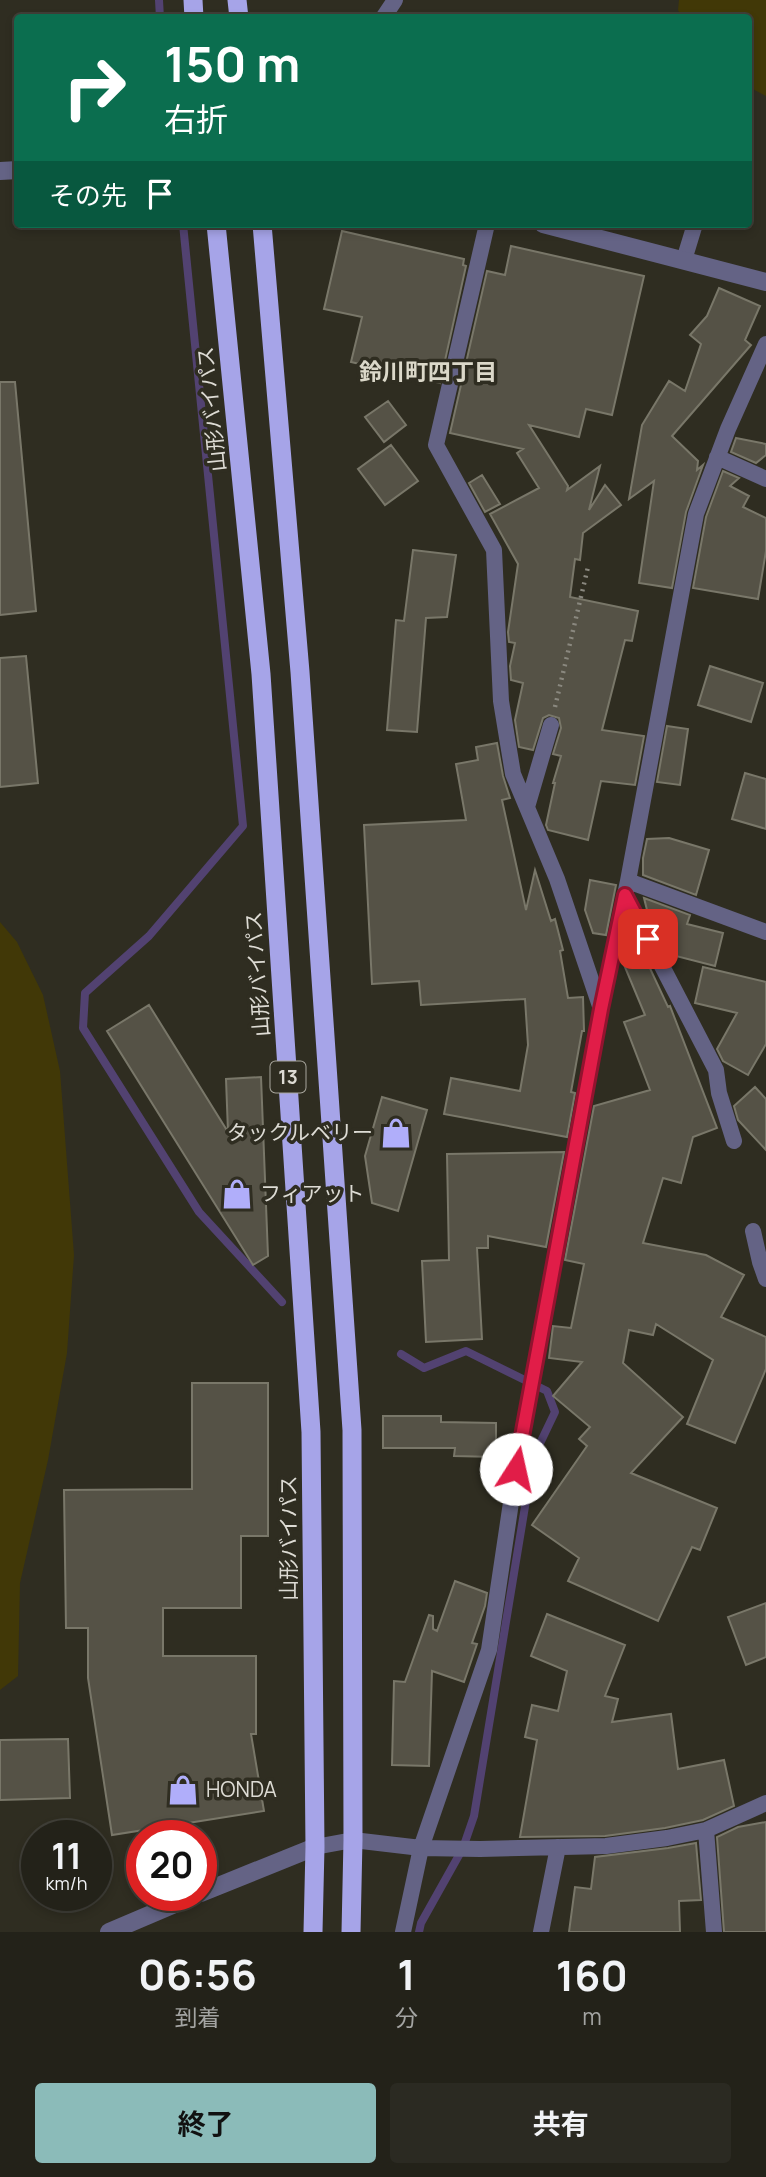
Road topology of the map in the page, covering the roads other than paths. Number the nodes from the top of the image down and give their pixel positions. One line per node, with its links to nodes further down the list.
1 (216, 228): 22 (highway, 山形バイパス / 13)
2 (262, 228): 21 (highway, 13)
3 (486, 228): 12 (lane)
4 (559, 228): 6 (street)
5 (694, 228): 6 (lane)
6 (684, 260): 7 (street)
7 (766, 282)
8 (766, 344): 9 (lane)
9 (718, 457): 10 (lane); 13 (lane)
10 (766, 479)
11 (551, 725): 12 (lane)
12 (527, 807): 15 (lane)
13 (626, 888): 14 (lane); 15 (lane); 16 (lane)
14 (766, 932)
15 (601, 1009): 24 (lane)
16 (734, 1142)
17 (753, 1231): 18 (lane)
18 (766, 1279)
19 (766, 1803): 20 (lane)
20 (706, 1830): 23 (lane); 32 (lane)
21 (353, 1840): 22 (lane); 24 (lane); 29 (highway, 13)
22 (315, 1847): 25 (street); 28 (highway, 山形バイパス / 13)
23 (558, 1847): 24 (lane); 31 (lane)
24 (421, 1848): 30 (lane)
25 (217, 1887)
26 (159, 1911): 27 (street)
27 (109, 1932)
28 (313, 1932)
29 (351, 1932)
30 (404, 1932)
31 (541, 1932)
32 (714, 1932)

